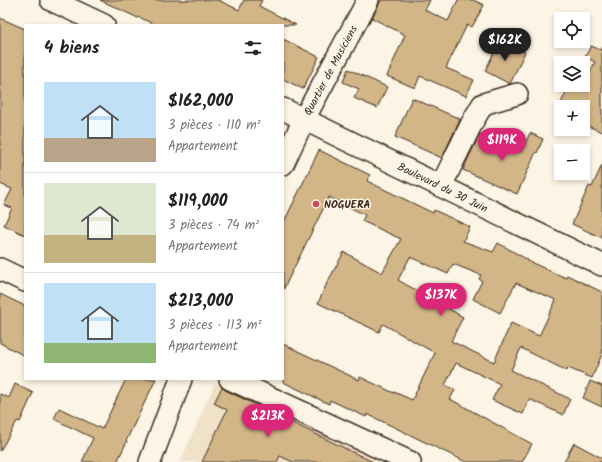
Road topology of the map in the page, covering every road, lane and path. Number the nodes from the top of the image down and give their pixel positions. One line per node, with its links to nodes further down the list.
1 (51, 0): 3 (street)
2 (368, 0): 6 (street, Quartier de Musiciens)
3 (102, 24)
4 (517, 94): 8 (street)
5 (284, 109): 6 (street, Boulevard du 30 Juin)
6 (304, 119): 7 (street, Quartier de Musiciens); 8 (street, Boulevard du 30 Juin)
7 (284, 162)
8 (440, 186): 9 (street, Boulevard du 30 Juin)
9 (602, 265)
10 (0, 269): 11 (street)
11 (24, 281)
12 (181, 380): 14 (street)
13 (232, 380): 15 (street)
14 (150, 462)
15 (410, 462)

